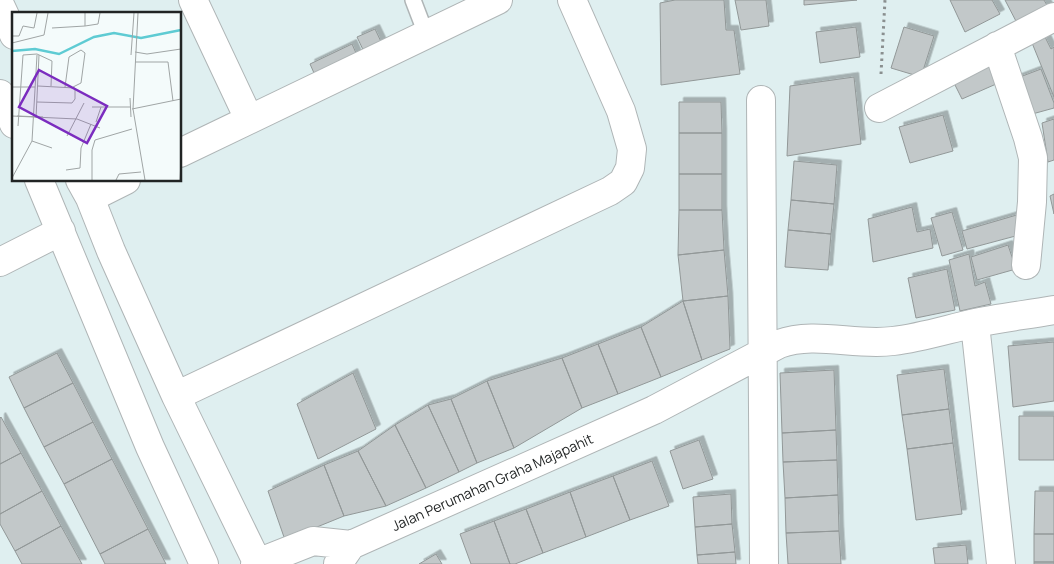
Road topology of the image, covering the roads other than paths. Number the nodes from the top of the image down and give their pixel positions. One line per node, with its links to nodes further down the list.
1 (193, 0): 13 (street)
2 (413, 0): 8 (lane)
3 (498, 0): 8 (street)
4 (572, 0): 27 (street)
5 (0, 5): 7 (street)
6 (1054, 17): 9 (street)
7 (12, 31)
8 (426, 34): 13 (street)
9 (997, 46): 12 (street); 22 (street)
10 (0, 94): 14 (street)
11 (761, 100): 26 (street)
12 (879, 108)
13 (249, 119): 15 (street)
14 (12, 120)
15 (181, 153)
16 (119, 181): 17 (street)
17 (83, 186): 18 (street); 20 (street)
18 (42, 187): 19 (street)
19 (61, 231): 21 (street); 23 (street)
20 (112, 251): 23 (street); 27 (street)
21 (0, 262)
22 (1026, 265)
23 (77, 270): 29 (street)
24 (1054, 310): 25 (street, Jalan Perumahan Graha Majapahit)
25 (975, 324): 26 (street, Jalan Perumahan Graha Majapahit); 32 (street)
26 (762, 353): 28 (street, Jalan Perumahan Graha Majapahit); 31 (street)
27 (176, 396): 30 (street)
28 (344, 555): 30 (street)
29 (204, 564)
30 (257, 564)
31 (764, 564)
32 (1001, 564)

